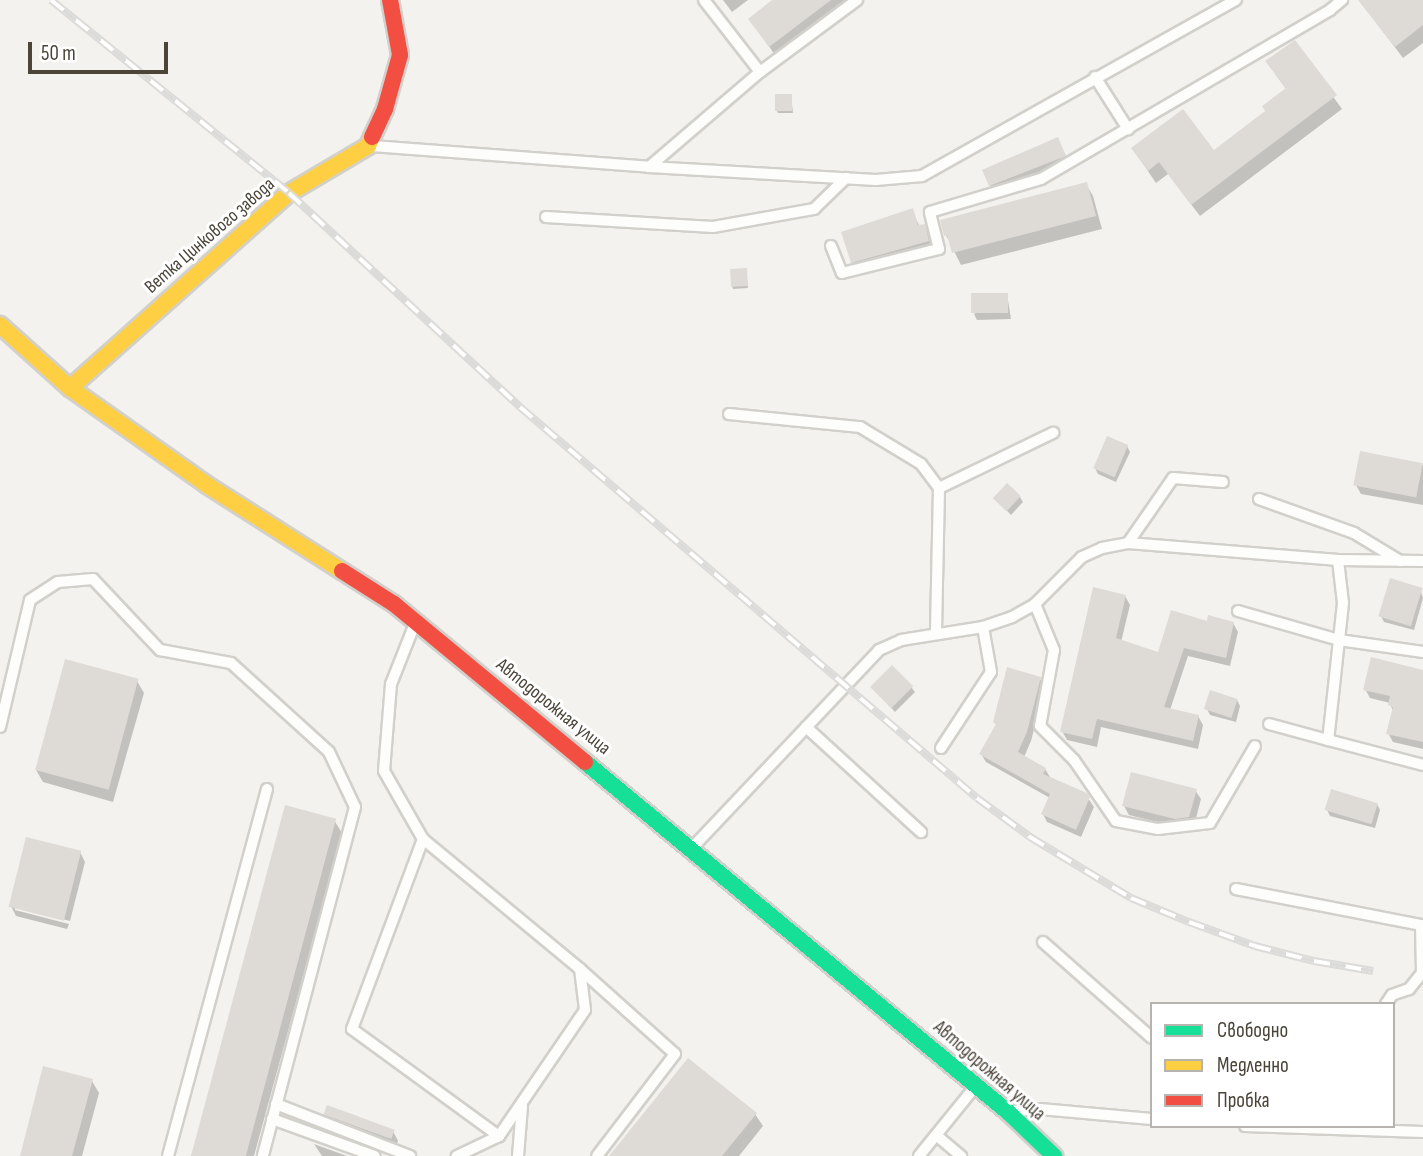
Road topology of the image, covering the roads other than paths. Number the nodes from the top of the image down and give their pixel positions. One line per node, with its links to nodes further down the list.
1 (390, 0): 9 (street)
2 (704, 0): 6 (lane)
3 (857, 0): 6 (lane)
4 (1236, 0): 7 (lane)
5 (1342, 0): 8 (lane)
6 (760, 72): 10 (lane)
7 (1095, 77): 8 (lane); 11 (lane)
8 (1128, 129): 13 (lane)
9 (368, 146): 10 (lane); 15 (street, Ветка Цинкового завода)
10 (649, 167): 11 (lane)
11 (846, 178): 12 (lane)
12 (546, 217)
13 (831, 246)
14 (0, 325): 15 (street, Автодорожная улица)
15 (70, 388): 27 (street, Автодорожная улица)
16 (729, 414): 19 (lane)
17 (1053, 433): 19 (lane)
18 (1223, 482): 21 (lane)
19 (939, 488): 29 (lane)
20 (1259, 499): 23 (lane)
21 (1128, 543): 22 (lane); 25 (lane)
22 (1338, 560): 23 (lane); 30 (lane)
23 (1400, 561): 24 (lane)
24 (1423, 561)
25 (1035, 604): 28 (lane); 36 (lane)
26 (1238, 611): 30 (lane)
27 (416, 622): 41 (lane); 42 (street, Автодорожная улица)
28 (983, 627): 29 (lane); 37 (lane)
29 (936, 634): 34 (lane)
30 (1339, 640): 31 (lane); 35 (lane)
31 (1423, 652)
32 (1269, 724): 35 (lane)
33 (0, 727): 50 (lane)
34 (806, 727): 40 (lane); 42 (lane)
35 (1328, 740): 38 (lane)
36 (1255, 746)
37 (941, 748)
38 (1423, 765)
39 (267, 789): 58 (lane)
40 (921, 832)
41 (423, 839): 45 (lane); 57 (lane)
42 (691, 848): 48 (street, Автодорожная улица)
43 (1237, 889): 46 (lane)
44 (1042, 942): 47 (lane)
45 (580, 969): 49 (lane); 64 (lane)
46 (1387, 1002)
47 (1150, 1036)
48 (975, 1085): 51 (street, Автодорожная улица); 56 (lane)
49 (522, 1103): 57 (lane); 63 (lane)
50 (276, 1104): 52 (lane); 61 (lane)
51 (1008, 1112): 53 (lane); 67 (street, Автодорожная улица)
52 (272, 1119): 59 (lane); 60 (lane)
53 (1150, 1119)
54 (1332, 1128): 55 (lane)
55 (1423, 1132)
56 (936, 1135): 65 (lane); 66 (lane)
57 (499, 1136): 62 (lane)
58 (169, 1156)
59 (263, 1156)
60 (374, 1156)
61 (410, 1156)
62 (457, 1156)
63 (518, 1156)
64 (597, 1156)
65 (919, 1156)
66 (961, 1156)
67 (1054, 1156)

